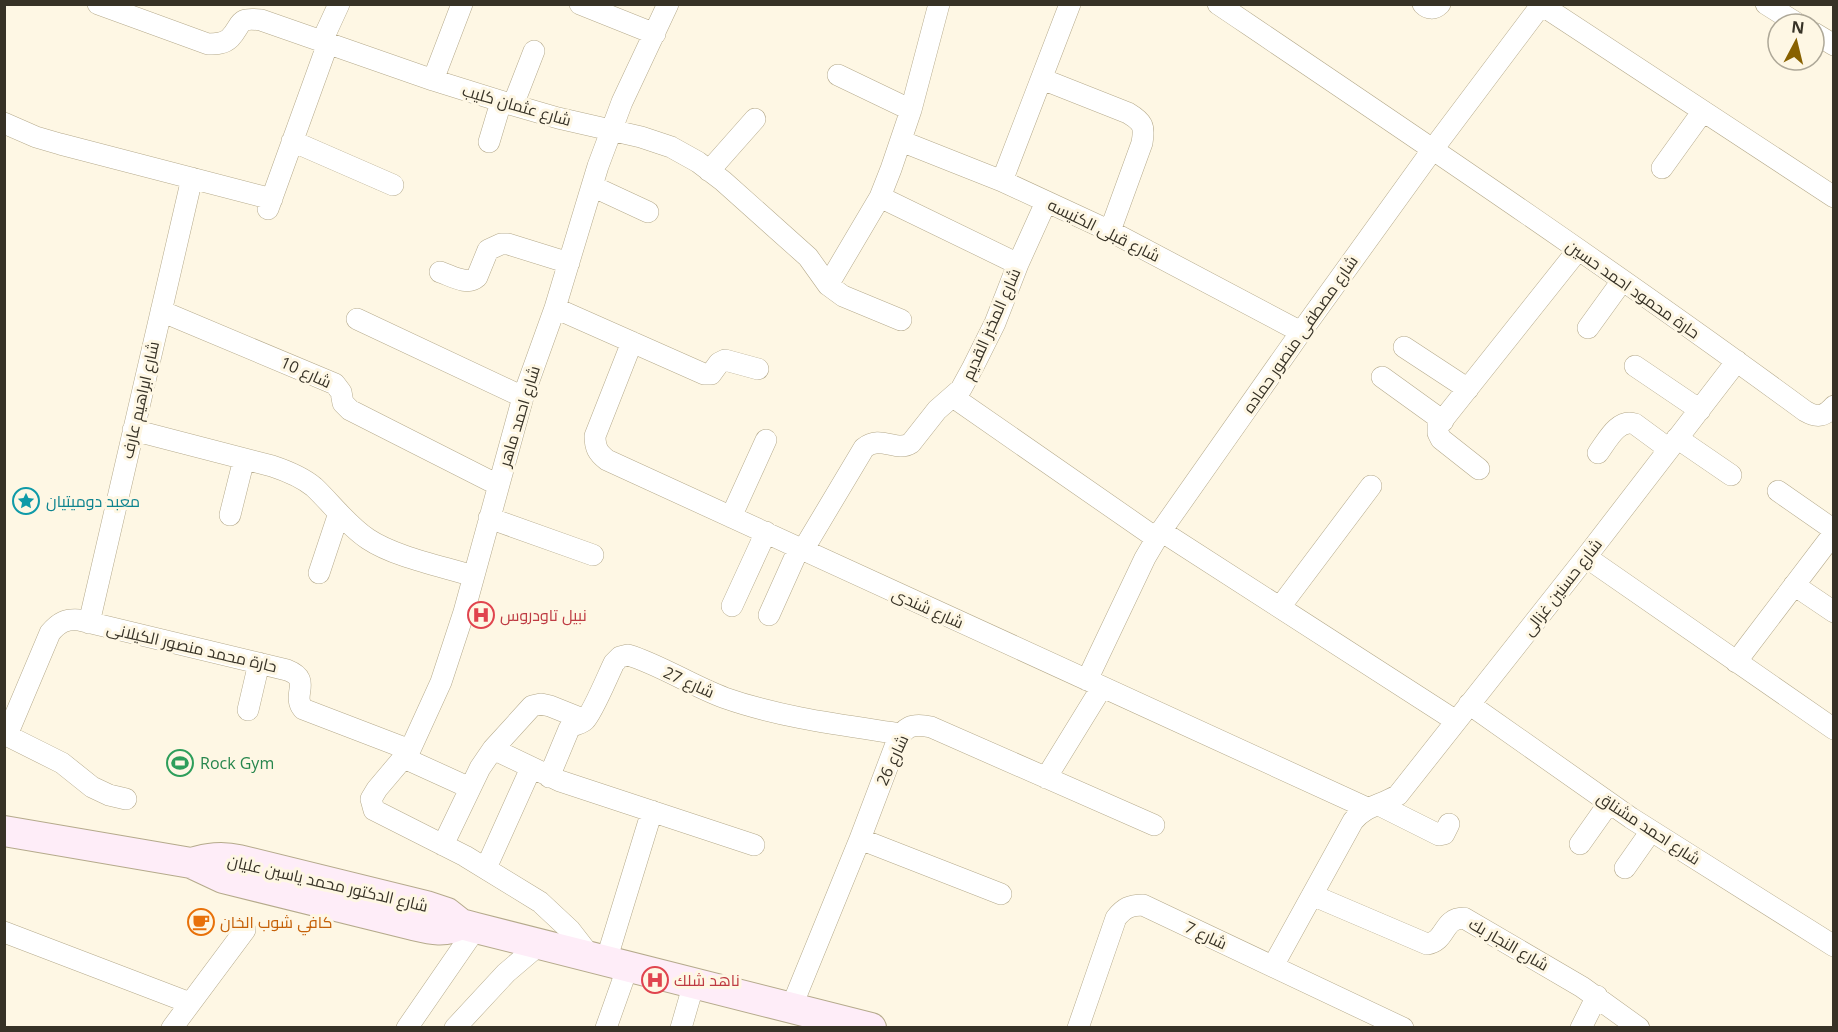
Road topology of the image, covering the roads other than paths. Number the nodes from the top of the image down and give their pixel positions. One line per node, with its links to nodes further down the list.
1 (98, 4): 15 (street, شارع عثمان كليب)
2 (339, 4): 15 (street)
3 (462, 4): 19 (street)
4 (580, 4): 14 (street)
5 (668, 4): 14 (street, شارع احمد ماهر)
6 (939, 4): 21 (street)
7 (1070, 4): 18 (street)
8 (1218, 4): 29 (street, حارة محمود احمد حسين)
9 (1423, 4): 10 (street)
10 (1440, 4)
11 (1766, 4): 13 (street)
12 (1541, 5): 22 (street); 29 (street, شارع مصطفى منصور حماده)
13 (1779, 12)
14 (655, 34): 25 (street, شارع احمد ماهر)
15 (325, 42): 19 (street, شارع عثمان كليب); 26 (street)
16 (534, 51): 20 (street)
17 (838, 75): 21 (street)
18 (1042, 79): 33 (street); 40 (street)
19 (433, 80): 20 (street, شارع عثمان كليب)
20 (507, 104): 25 (street, شارع عثمان كليب); 28 (street)
21 (911, 110): 27 (street)
22 (1703, 111): 30 (street); 37 (street)
23 (755, 119): 31 (street)
24 (4, 123): 32 (street)
25 (612, 131): 31 (street, شارع عثمان كليب); 35 (street, شارع احمد ماهر)
26 (292, 141): 32 (street); 34 (street)
27 (901, 141): 33 (street, شارع قبلى الكنيسه); 36 (street)
28 (489, 142)
29 (1433, 149): 41 (street, حارة محمود احمد حسين); 52 (street, شارع مصطفى منصور حماده)
30 (1662, 168)
31 (709, 171): 46 (street, شارع عثمان كليب)
32 (192, 178): 48 (street, شارع ابراهيم عارف)
33 (1002, 181): 38 (street, شارع قبلى الكنيسه)
34 (393, 185)
35 (592, 186): 39 (street); 42 (street, شارع احمد ماهر)
36 (880, 197): 43 (street); 46 (street)
37 (1833, 197)
38 (1046, 202): 40 (street, شارع قبلى الكنيسه); 43 (street, شارع المخبز القديم)
39 (648, 212)
40 (1110, 231): 52 (street, شارع قبلى الكنيسه)
41 (1578, 250): 45 (street, حارة محمود احمد حسين); 59 (street)
42 (569, 263): 44 (street); 47 (street, شارع احمد ماهر)
43 (1018, 264): 61 (street, شارع المخبز القديم)
44 (440, 272)
45 (1622, 281): 51 (street); 55 (street, حارة محمود احمد حسين)
46 (828, 285): 50 (street, شارع عثمان كليب)
47 (555, 308): 53 (street); 60 (street, شارع احمد ماهر)
48 (161, 311): 65 (street, شارع ابراهيم عارف); 72 (street, شارع 10)
49 (357, 319): 60 (street)
50 (901, 320)
51 (1588, 328)
52 (1301, 332): 81 (street, شارع مصطفى منصور حماده)
53 (632, 342): 57 (street); 77 (street, شارع شندى)
54 (1404, 347): 59 (street)
55 (1737, 361): 62 (street, حارة محمود احمد حسين); 63 (street, شارع حسنين غزالى)
56 (1635, 366): 63 (street)
57 (758, 369)
58 (1382, 377): 64 (street)
59 (1468, 389): 64 (street)
60 (523, 397): 72 (street, شارع احمد ماهر)
61 (953, 397): 81 (street, شارع احمد مشناق); 82 (street, شارع المخبز القديم)
62 (1833, 406)
63 (1700, 410): 67 (street, شارع حسنين غزالى)
64 (1443, 421): 70 (street)
65 (133, 430): 69 (street); 92 (street, شارع ابراهيم عارف)
66 (766, 440): 77 (street)
67 (1673, 444): 68 (street); 71 (street); 84 (street, شارع حسنين غزالى)
68 (1598, 453)
69 (244, 459): 75 (street); 76 (street)
70 (1479, 469)
71 (1731, 475)
72 (498, 485): 78 (street, شارع احمد ماهر)
73 (1371, 486): 89 (street)
74 (1778, 491): 79 (street)
75 (339, 513): 85 (street); 86 (street)
76 (230, 516)
77 (731, 517): 80 (street, شارع شندى)
78 (489, 518): 83 (street); 86 (street, شارع احمد ماهر)
79 (1833, 531): 87 (street)
80 (766, 532): 82 (street, شارع شندى); 88 (street)
81 (1159, 534): 89 (street, شارع احمد مشناق); 95 (street, شارع مصطفى منصور حماده)
82 (801, 549): 91 (street); 95 (street, شارع شندى)
83 (593, 555)
84 (1586, 557): 93 (street); 97 (street, شارع حسنين غزالى)
85 (319, 573)
86 (473, 576): 103 (street, شارع احمد ماهر)
87 (1794, 585): 90 (street); 93 (street)
88 (732, 606)
89 (1280, 607): 97 (street, شارع احمد مشناق)
90 (1833, 612)
91 (769, 615)
92 (89, 623): 94 (street, حارة محمد منصور الكيلانى); 101 (street, حارة محمد منصور الكيلانى)
93 (1736, 662): 99 (street)
94 (259, 663): 96 (street); 103 (street, حارة محمد منصور الكيلانى)
95 (1094, 684): 105 (street, شارع مصطفى منصور حماده); 109 (street, شارع شندى)
96 (248, 710)
97 (1463, 713): 108 (street, شارع احمد مشناق); 109 (street, شارع حسنين غزالى)
98 (585, 720): 100 (street, شارع 27); 102 (street); 104 (street, شارع 27)
99 (1833, 729)
100 (901, 734): 105 (street, شارع 26); 115 (street, شارع 26)
101 (6, 735): 107 (street)
102 (493, 749): 104 (street); 106 (street)
103 (407, 754): 106 (street); 117 (street, شارع احمد ماهر)
104 (540, 772): 110 (street); 119 (street, شارع 27)
105 (1046, 778): 112 (street, شارع 26)
106 (470, 788): 117 (street)
107 (126, 799)
108 (1610, 803): 114 (street, شارع احمد مشناق); 116 (street)
109 (1373, 806): 111 (street, شارع شندى); 122 (street)
110 (652, 811): 118 (street); 128 (street)
111 (1449, 824)
112 (1154, 825)
113 (4, 831): 123 (main road, شارع الدكتور محمد ياسين عليان)
114 (1651, 831): 120 (street); 127 (street, شارع احمد مشناق)
115 (860, 839): 121 (street); 133 (street, شارع 26)
116 (1580, 844)
117 (443, 845): 119 (street)
118 (754, 845)
119 (486, 868): 128 (street)
120 (1625, 868)
121 (1001, 894)
122 (1312, 895): 129 (street); 131 (street, شارع النجار بك)
123 (468, 926): 126 (main road, شارع الدكتور محمد ياسين عليان); 136 (street)
124 (245, 930): 132 (street)
125 (4, 932): 132 (street)
126 (540, 944): 128 (main road, شارع الدكتور محمد ياسين عليان); 137 (street)
127 (1833, 946)
128 (608, 961): 130 (main road, شارع الدكتور محمد ياسين عليان); 138 (street)
129 (1274, 966): 141 (street, شارع 7); 142 (street, شارع 7)
130 (694, 983): 133 (main road, شارع الدكتور محمد ياسين عليان); 139 (street)
131 (1598, 996): 143 (street); 144 (street, شارع النجار بك)
132 (190, 1003): 135 (street)
133 (790, 1008): 134 (main road, شارع الدكتور محمد ياسين عليان)
134 (817, 1021): 140 (main road, شارع الدكتور محمد ياسين عليان)
135 (172, 1028)
136 (407, 1028)
137 (455, 1028)
138 (606, 1028)
139 (681, 1028)
140 (871, 1028)
141 (1078, 1028)
142 (1403, 1028)
143 (1581, 1028)
144 (1639, 1028)

